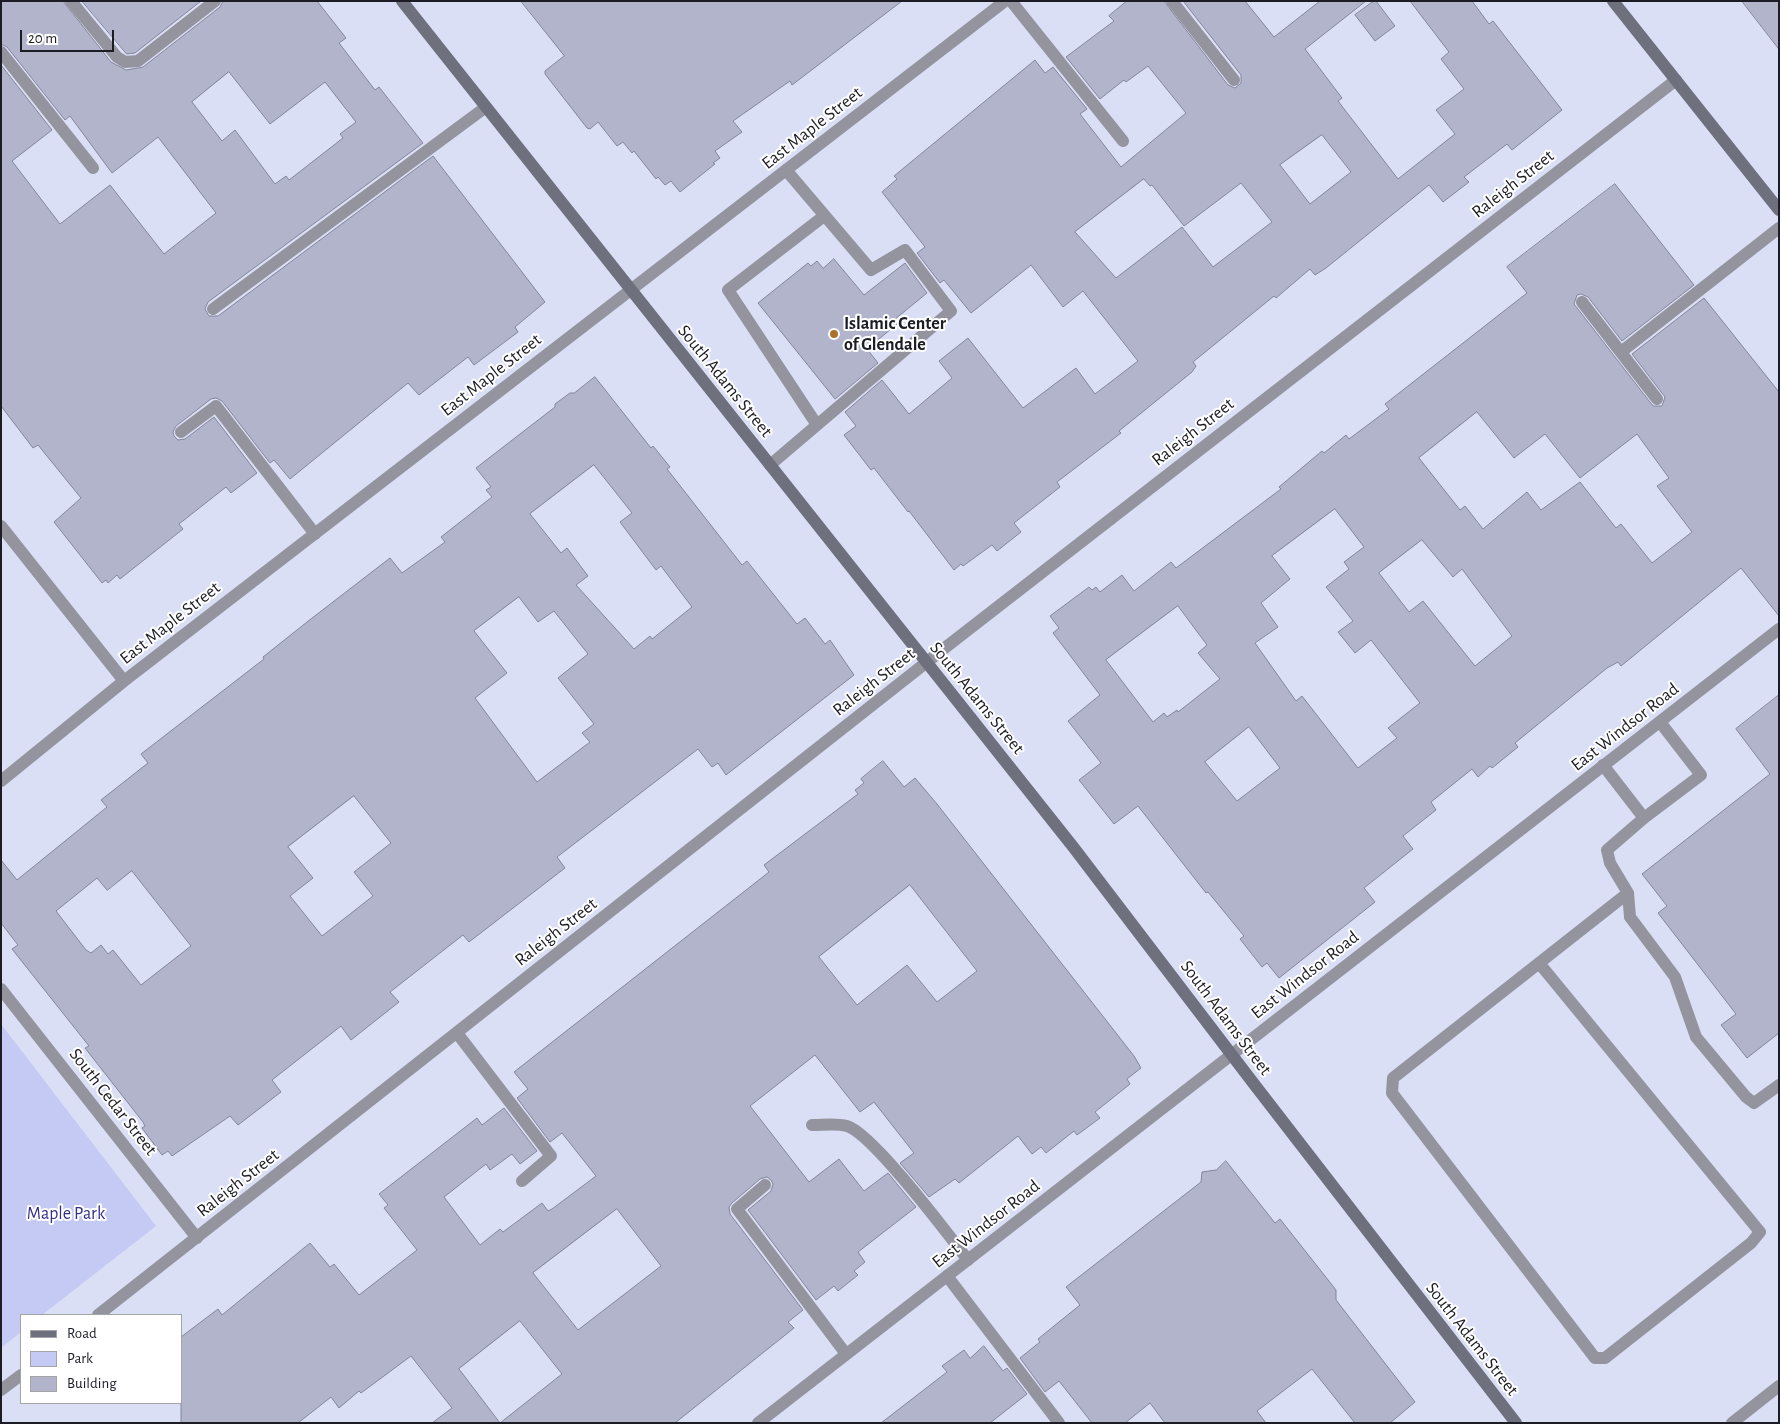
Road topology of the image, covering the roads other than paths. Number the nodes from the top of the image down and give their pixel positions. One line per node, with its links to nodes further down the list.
1 (71, 1): 2 (street)
2 (215, 1)
3 (402, 1): 11 (street, South Adams Street)
4 (1005, 1): 14 (street, East Maple Street)
5 (1010, 1): 12 (street)
6 (1172, 1): 9 (street)
7 (1613, 1): 10 (street)
8 (1, 52): 13 (street)
9 (1234, 80)
10 (1676, 80): 15 (street); 29 (street, Raleigh Street)
11 (486, 107): 18 (street, South Adams Street); 20 (street)
12 (1123, 141)
13 (93, 168)
14 (786, 170): 16 (street); 18 (street, East Maple Street)
15 (1779, 210)
16 (824, 216): 23 (street); 23 (street)
17 (1779, 228): 21 (street)
18 (631, 290): 25 (street, South Adams Street); 27 (street, East Maple Street)
19 (1582, 302): 21 (street)
20 (213, 309)
21 (1621, 352): 22 (street)
22 (1657, 398)
23 (817, 425): 25 (street)
24 (181, 432): 27 (street)
25 (770, 465): 29 (street, South Adams Street)
26 (1, 526): 30 (street)
27 (315, 534): 30 (street, East Maple Street)
28 (1779, 629): 31 (street, East Windsor Road)
29 (927, 662): 38 (street, Raleigh Street); 39 (street, South Adams Street)
30 (124, 681): 33 (street, East Maple Street)
31 (1660, 722): 32 (street, East Windsor Road); 34 (street)
32 (1604, 765): 34 (street); 39 (street, East Windsor Road)
33 (1, 781)
34 (1644, 818): 35 (street)
35 (1628, 893): 36 (street); 40 (street)
36 (1540, 963): 36 (street)
37 (1, 989): 44 (street, South Cedar Street)
38 (457, 1033): 42 (street); 44 (street, Raleigh Street)
39 (1232, 1054): 45 (street, East Windsor Road); 54 (street, South Adams Street)
40 (1779, 1085)
41 (812, 1125): 45 (street)
42 (522, 1181)
43 (765, 1185): 48 (street)
44 (197, 1238): 47 (street, Raleigh Street)
45 (968, 1260): 46 (street, East Windsor Road)
46 (947, 1276): 48 (street, East Windsor Road); 53 (street)
47 (99, 1314)
48 (846, 1354): 52 (street, East Windsor Road)
49 (20, 1376): 51 (street)
50 (1779, 1386): 55 (street)
51 (1, 1390)
52 (758, 1423)
53 (1059, 1423)
54 (1516, 1423)
55 (1732, 1423)

